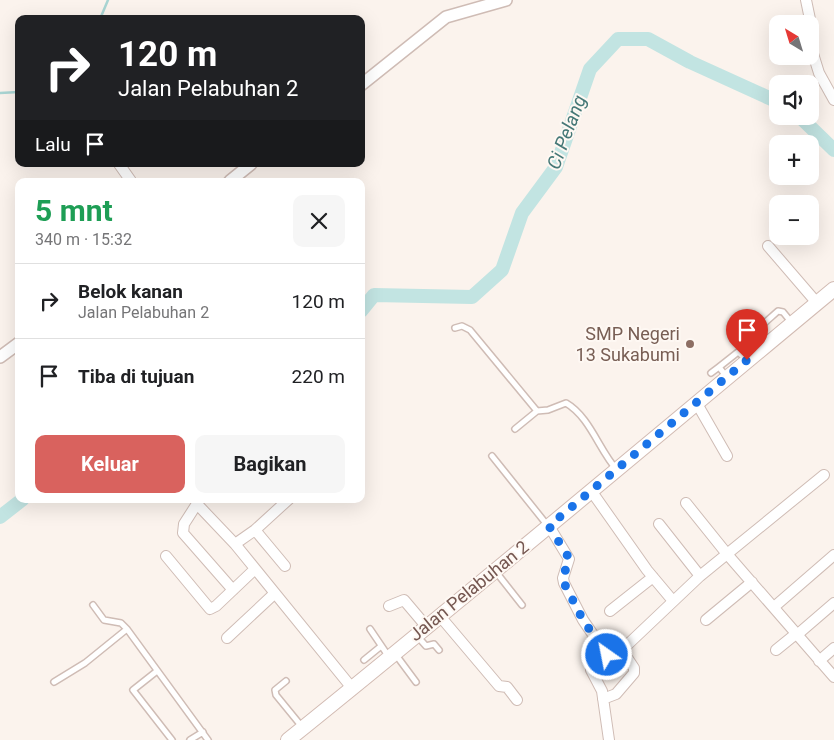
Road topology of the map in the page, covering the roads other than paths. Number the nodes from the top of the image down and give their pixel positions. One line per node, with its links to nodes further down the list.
1 (506, 0): 5 (street)
2 (806, 0): 3 (street)
3 (809, 15)
4 (817, 65): 6 (street)
5 (365, 82)
6 (834, 100)
7 (121, 167): 9 (street)
8 (248, 167): 10 (street)
9 (129, 178)
10 (234, 178)
11 (768, 246): 13 (street)
12 (834, 289): 13 (main road, Jalan Pelabuhan 2)
13 (818, 303): 17 (main road, Jalan Pelabuhan 2)
14 (455, 328): 20 (lane)
15 (15, 346): 16 (street)
16 (0, 358)
17 (723, 372): 18 (lane); 19 (main road, Jalan Pelabuhan 2)
18 (711, 374)
19 (696, 402): 23 (street); 24 (main road, Jalan Pelabuhan 2)
20 (537, 411): 21 (lane); 24 (lane)
21 (515, 429)
22 (492, 456): 32 (lane)
23 (727, 456)
24 (617, 470): 26 (main road, Jalan Pelabuhan 2)
25 (824, 475): 35 (street)
26 (592, 492): 32 (main road, Jalan Pelabuhan 2); 42 (street)
27 (197, 503): 44 (street)
28 (199, 503): 34 (street)
29 (284, 503): 33 (street)
30 (686, 503): 35 (street)
31 (659, 524): 41 (street)
32 (549, 526): 40 (main road, Jalan Pelabuhan 2); 72 (street)
33 (254, 530): 34 (street); 38 (street)
34 (235, 544): 39 (street)
35 (727, 554): 41 (street); 43 (street)
36 (166, 556): 44 (street)
37 (833, 558): 51 (street)
38 (285, 566)
39 (255, 569): 44 (street); 45 (street)
40 (495, 570): 48 (lane); 53 (main road, Jalan Pelabuhan 2)
41 (700, 576): 46 (street)
42 (653, 577): 46 (street); 52 (street)
43 (752, 582): 51 (street); 54 (street)
44 (233, 590)
45 (274, 594): 59 (street); 71 (street)
46 (673, 601): 72 (street)
47 (834, 603): 58 (street)
48 (522, 604)
49 (93, 605): 55 (lane)
50 (389, 606): 57 (street)
51 (774, 607): 58 (street)
52 (610, 611)
53 (439, 615): 57 (main road, Jalan Pelabuhan 2); 73 (street)
54 (706, 620)
55 (127, 629): 66 (lane); 69 (lane)
56 (370, 629): 63 (lane)
57 (421, 630): 61 (lane); 63 (main road, Jalan Pelabuhan 2)
58 (797, 634): 62 (street); 65 (street)
59 (227, 638)
60 (834, 648): 65 (street)
61 (439, 650)
62 (776, 650)
63 (388, 652): 64 (lane); 70 (lane); 71 (main road, Jalan Pelabuhan 2)
64 (364, 660)
65 (819, 661): 67 (street)
66 (157, 671): 75 (lane); 76 (lane)
67 (834, 677)
68 (286, 681): 74 (lane)
69 (54, 682)
70 (416, 682)
71 (352, 688): 74 (main road, Jalan Pelabuhan 2)
72 (603, 699): 80 (street)
73 (516, 700)
74 (303, 728): 79 (main road, Jalan Pelabuhan 2)
75 (203, 732): 77 (lane); 78 (lane)
76 (172, 740)
77 (190, 740)
78 (208, 740)
79 (288, 740)
80 (609, 740)

